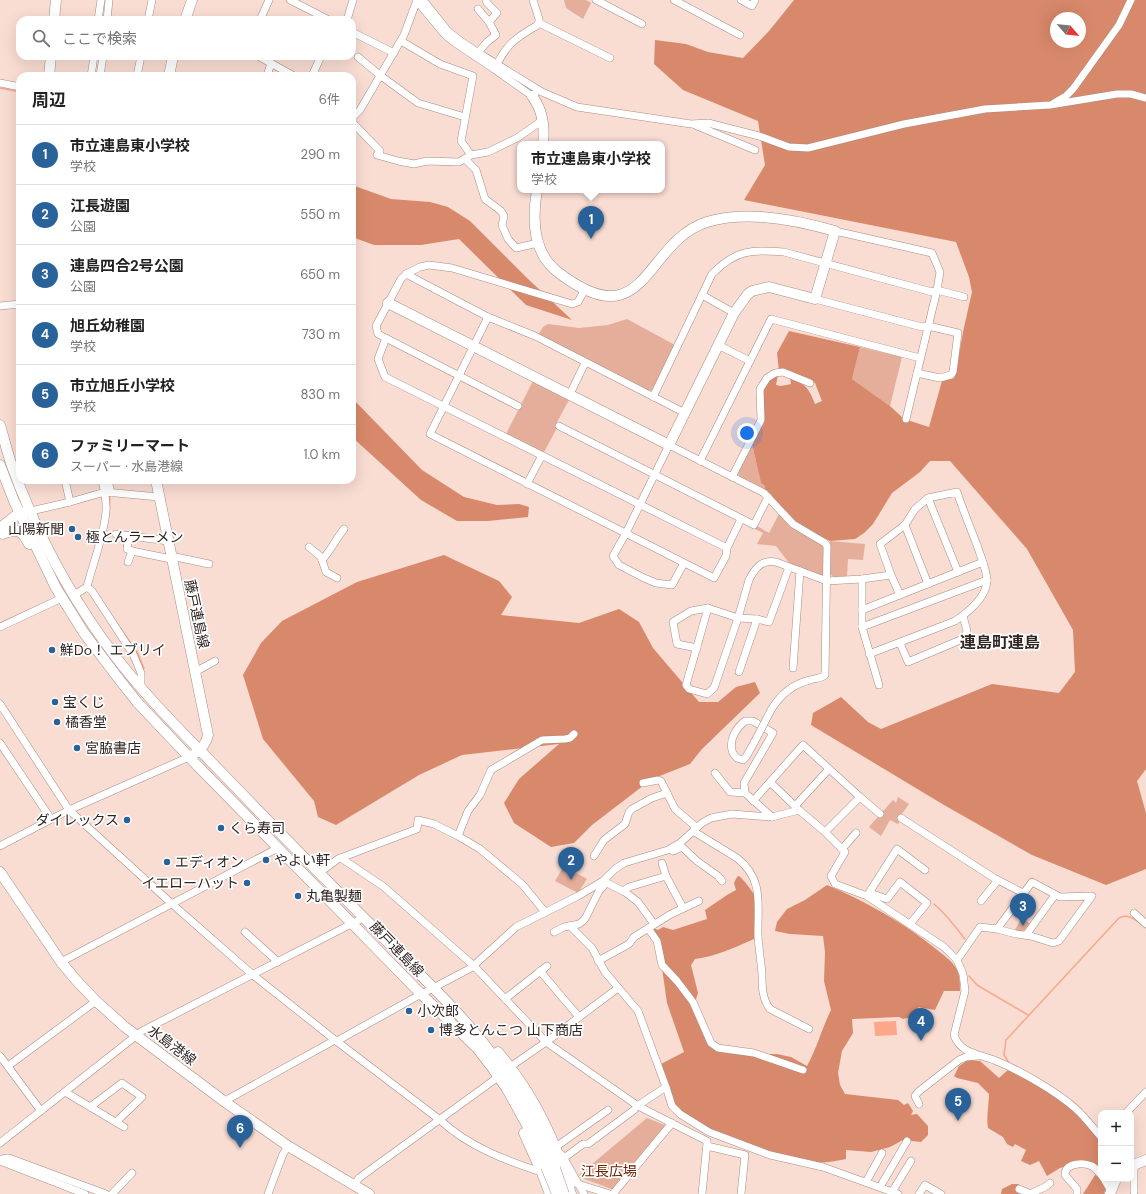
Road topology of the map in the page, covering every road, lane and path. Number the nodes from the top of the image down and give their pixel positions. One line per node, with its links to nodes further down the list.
1 (56, 0): 19 (main road)
2 (101, 0): 20 (street)
3 (109, 0): 21 (street)
4 (152, 0): 22 (street)
5 (192, 0): 23 (main road)
6 (269, 0): 24 (street)
7 (290, 0): 25 (street)
8 (353, 0): 26 (street)
9 (416, 0): 32 (street); 34 (street)
10 (423, 0): 34 (street)
11 (486, 0): 27 (street)
12 (533, 0): 28 (street)
13 (596, 0): 29 (street)
14 (674, 0): 31 (street)
15 (741, 0): 16 (street)
16 (755, 0)
17 (1131, 0): 59 (street)
18 (478, 9): 27 (street)
19 (54, 16)
20 (99, 16)
21 (107, 16)
22 (149, 16)
23 (188, 16)
24 (262, 16)
25 (321, 16)
26 (348, 16)
27 (489, 22): 34 (street)
28 (538, 23): 36 (street); 45 (street)
29 (642, 24)
30 (356, 34): 33 (street)
31 (740, 35)
32 (401, 41): 33 (street); 61 (street)
33 (394, 53): 54 (street)
34 (476, 54): 45 (street)
35 (358, 57): 54 (street)
36 (610, 58)
37 (51, 60): 46 (main road)
38 (93, 60): 47 (street)
39 (102, 60): 48 (street)
40 (140, 60): 49 (street)
41 (172, 60): 50 (main road)
42 (265, 60): 44 (street)
43 (319, 60): 53 (street)
44 (271, 63): 51 (street); 52 (street)
45 (496, 66): 57 (street)
46 (49, 72)
47 (92, 72)
48 (101, 72)
49 (138, 72)
50 (171, 72)
51 (268, 72)
52 (287, 72)
53 (314, 72)
54 (381, 76): 60 (street); 61 (street)
55 (0, 83): 56 (street)
56 (16, 86)
57 (536, 93): 62 (main road); 63 (street)
58 (1146, 98): 59 (street)
59 (1050, 105): 63 (street)
60 (356, 114)
61 (465, 118): 67 (street)
62 (543, 120): 65 (main road); 67 (street)
63 (691, 124): 66 (street)
64 (356, 126): 68 (street)
65 (543, 141)
66 (755, 150)
67 (471, 155): 68 (street)
68 (465, 159): 71 (street)
69 (536, 193): 71 (main road)
70 (835, 231): 72 (main road); 74 (main road); 75 (street)
71 (538, 243): 74 (main road)
72 (825, 262): 75 (street); 76 (street); 78 (main road)
73 (406, 274): 74 (street); 79 (street); 83 (street)
74 (585, 290)
75 (937, 290): 77 (street); 84 (street)
76 (702, 295): 82 (street); 95 (street)
77 (964, 297)
78 (815, 298): 82 (main road); 84 (street)
79 (388, 302): 85 (street); 87 (main road)
80 (16, 304): 81 (street)
81 (0, 306)
82 (734, 313): 86 (main road)
83 (488, 316): 87 (street); 90 (street)
84 (928, 326): 88 (street); 91 (street)
85 (386, 338): 92 (street); 96 (street)
86 (718, 345): 89 (street); 98 (main road)
87 (473, 346): 92 (street); 94 (main road)
88 (920, 358): 89 (street); 91 (street)
89 (750, 361): 104 (street)
90 (585, 363): 94 (street); 95 (street)
91 (917, 373): 99 (street)
92 (458, 376): 96 (street); 97 (street)
93 (810, 383): 108 (street)
94 (570, 394): 102 (main road)
95 (653, 397): 98 (street)
96 (444, 406): 103 (street); 114 (street)
97 (518, 406)
98 (685, 412): 102 (main road)
99 (906, 419)
100 (0, 425): 107 (main road)
101 (559, 426): 106 (street)
102 (669, 445): 104 (street); 106 (street)
103 (543, 456): 114 (street); 120 (street)
104 (700, 461): 108 (street)
105 (0, 465): 122 (main road)
106 (655, 474): 120 (street); 123 (street)
107 (16, 477)
108 (732, 477): 117 (street)
109 (19, 484): 121 (main road)
110 (66, 484): 119 (street)
111 (104, 484): 115 (street)
112 (108, 484): 115 (street)
113 (157, 484): 116 (main road, 藤戸連島線)
114 (527, 484): 127 (street)
115 (108, 492): 116 (street); 119 (street); 150 (street)
116 (159, 497): 130 (main road, 藤戸連島線)
117 (768, 497): 123 (street); 148 (street)
118 (928, 498): 124 (street); 137 (street); 143 (street)
119 (70, 502): 121 (street)
120 (640, 505): 127 (street); 132 (street)
121 (31, 511): 122 (main road); 151 (main road)
122 (21, 515): 126 (main road); 141 (main road)
123 (741, 519): 132 (street)
124 (905, 525): 144 (street); 149 (street)
125 (344, 529): 135 (street)
126 (1, 533): 141 (main road)
127 (626, 533): 138 (street); 138 (street)
128 (116, 534): 129 (street)
129 (129, 535): 130 (street); 133 (street)
130 (168, 541): 134 (main road, 藤戸連島線)
131 (309, 547): 135 (street)
132 (727, 548): 138 (street)
133 (132, 551): 134 (street); 136 (street)
134 (171, 557): 139 (street); 166 (main road, 藤戸連島線)
135 (322, 560): 145 (street)
136 (128, 562)
137 (983, 562): 143 (street); 147 (street)
138 (684, 563)
139 (209, 564)
140 (789, 567): 142 (street); 157 (street); 158 (street)
141 (47, 570): 153 (main road, 藤戸連島線)
142 (800, 571): 148 (street); 165 (street)
143 (958, 572): 149 (street)
144 (891, 575): 146 (street); 152 (street)
145 (336, 578)
146 (862, 579): 148 (street); 155 (street)
147 (987, 580): 156 (street); 160 (street)
148 (826, 581): 180 (street, bridge)
149 (928, 584): 152 (street)
150 (87, 587): 151 (street); 169 (street)
151 (74, 595): 169 (main road)
152 (900, 595): 155 (street)
153 (62, 598): 159 (street); 174 (main road, 藤戸連島線)
154 (708, 608): 157 (street); 162 (street); 162 (street)
155 (862, 610): 160 (street)
156 (963, 616): 161 (street); 161 (street)
157 (738, 618): 158 (street); 162 (street)
158 (756, 618): 167 (street)
159 (0, 627)
160 (862, 627): 163 (street)
161 (900, 643): 163 (street)
162 (697, 648)
163 (869, 654): 168 (street)
164 (215, 661): 166 (street)
165 (793, 668)
166 (194, 672): 173 (main road, 藤戸連島線)
167 (739, 672)
168 (879, 685)
169 (141, 688): 173 (main road)
170 (0, 704): 184 (street)
171 (574, 734): 192 (street)
172 (0, 743): 188 (street)
173 (200, 750): 174 (main road); 202 (main road, 藤戸連島線)
174 (189, 757): 184 (street); 194 (main road, 藤戸連島線)
175 (829, 769): 177 (street); 181 (street); 183 (street)
176 (714, 773): 180 (street)
177 (770, 782): 182 (street); 183 (street)
178 (643, 783): 179 (street)
179 (667, 793): 189 (street); 197 (street)
180 (745, 793): 182 (street)
181 (860, 797): 185 (street); 190 (street)
182 (754, 801): 186 (street)
183 (797, 808): 186 (street); 190 (street)
184 (70, 809): 188 (street); 213 (street)
185 (880, 814)
186 (772, 817): 189 (street)
187 (901, 818): 204 (street)
188 (51, 819): 193 (street)
189 (694, 829): 196 (street); 242 (street)
190 (825, 832): 195 (street)
191 (856, 833): 195 (street)
192 (458, 836): 198 (street); 215 (street)
193 (0, 846)
194 (278, 848): 213 (street); 218 (main road, 藤戸連島線)
195 (842, 849): 209 (street)
196 (660, 852): 205 (street); 206 (street)
197 (594, 856)
198 (338, 859): 202 (street); 231 (street)
199 (662, 864): 203 (street)
200 (925, 870): 209 (street)
201 (0, 872): 229 (main road, 水島港線)
202 (320, 873): 217 (main road, 藤戸連島線)
203 (666, 876): 207 (street); 214 (street)
204 (998, 880): 208 (street); 212 (street)
205 (722, 881)
206 (604, 882): 207 (street); 215 (street); 221 (street)
207 (623, 891): 222 (street)
208 (1023, 893): 210 (street); 223 (street)
209 (869, 895): 219 (street); 219 (street)
210 (1055, 895): 226 (street); 226 (street)
211 (699, 901): 214 (street)
212 (981, 901)
213 (172, 902): 229 (street); 234 (street)
214 (683, 908): 222 (street)
215 (545, 912): 231 (street)
216 (1134, 913): 220 (street)
217 (363, 918): 218 (street); 235 (main road, 藤戸連島線)
218 (353, 924): 230 (street); 237 (main road, 藤戸連島線)
219 (910, 924): 228 (street)
220 (1146, 924)
221 (570, 926): 225 (street); 227 (street)
222 (651, 926): 227 (street); 251 (street)
223 (997, 929): 226 (street); 228 (street)
224 (245, 932): 230 (street)
225 (554, 932)
226 (1026, 935)
227 (598, 960): 236 (street)
228 (957, 960): 248 (street)
229 (61, 962): 239 (main road, 水島港線)
230 (278, 962): 234 (street)
231 (473, 966): 235 (street); 238 (street)
232 (547, 966): 233 (street)
233 (540, 971): 238 (street); 241 (street)
234 (254, 974): 243 (street); 245 (street)
235 (433, 988): 237 (street); 240 (main road, 藤戸連島線)
236 (618, 988): 241 (street); 253 (street)
237 (421, 994): 244 (main road, 藤戸連島線); 245 (street)
238 (505, 999): 246 (street)
239 (96, 1001): 243 (main road, 水島港線); 249 (street)
240 (457, 1014): 250 (main road); 280 (main road, 藤戸連島線)
241 (579, 1017): 246 (street)
242 (809, 1029)
243 (136, 1036): 254 (street); 256 (main road, 水島港線)
244 (466, 1037): 252 (main road); 280 (main road, 藤戸連島線)
245 (337, 1041): 256 (street); 263 (street)
246 (546, 1042): 250 (street); 259 (street)
247 (0, 1056): 249 (street)
248 (980, 1056): 257 (street); 268 (street)
249 (8, 1066): 262 (street)
250 (510, 1067): 272 (main road)
251 (803, 1070)
252 (494, 1080): 263 (street); 280 (main road)
253 (666, 1087): 259 (street); 267 (street)
254 (65, 1092): 258 (street); 262 (street)
255 (1144, 1097): 261 (street)
256 (225, 1102): 273 (main road, 水島港線)
257 (919, 1104)
258 (90, 1107): 264 (street); 264 (street)
259 (637, 1107): 265 (street); 275 (street)
260 (608, 1110): 272 (street)
261 (1129, 1110)
262 (42, 1111): 270 (street)
263 (441, 1119): 280 (street); 289 (street)
264 (116, 1122): 266 (street)
265 (671, 1125): 271 (street); 294 (street)
266 (124, 1127)
267 (709, 1132): 271 (street); 284 (street)
268 (1098, 1134)
269 (907, 1141): 291 (street)
270 (0, 1143)
271 (707, 1143): 307 (street); 308 (street)
272 (555, 1144): 275 (street); 283 (main road)
273 (288, 1146): 289 (main road, 水島港線); 300 (street)
274 (882, 1153): 284 (street)
275 (564, 1158): 290 (street)
276 (1146, 1160): 279 (main road)
277 (0, 1161): 297 (street); 298 (street)
278 (911, 1161): 295 (street)
279 (1134, 1165)
280 (548, 1169): 283 (street); 302 (main road); 303 (main road, 藤戸連島線, bridge); 304 (main road, 藤戸連島線, bridge)
281 (1098, 1172): 312 (street)
282 (132, 1173): 299 (street)
283 (568, 1181): 290 (street); 305 (main road)
284 (866, 1182): 291 (street)
285 (1105, 1182): 296 (street)
286 (1114, 1182): 296 (main road)
287 (1134, 1182): 293 (street)
288 (1050, 1183): 311 (street)
289 (354, 1185): 301 (main road, 水島港線)
290 (578, 1185): 294 (street); 306 (street)
291 (880, 1187): 295 (street)
292 (1019, 1189): 311 (street)
293 (1134, 1192)
294 (612, 1193)
295 (895, 1193)
296 (1110, 1193)
297 (85, 1194)
298 (106, 1194)
299 (112, 1194)
300 (268, 1194)
301 (369, 1194)
302 (550, 1194)
303 (556, 1194)
304 (564, 1194)
305 (572, 1194)
306 (584, 1194)
307 (702, 1194)
308 (741, 1194)
309 (919, 1194): 310 (street)
310 (941, 1194)
311 (1030, 1194)
312 (1077, 1194)

